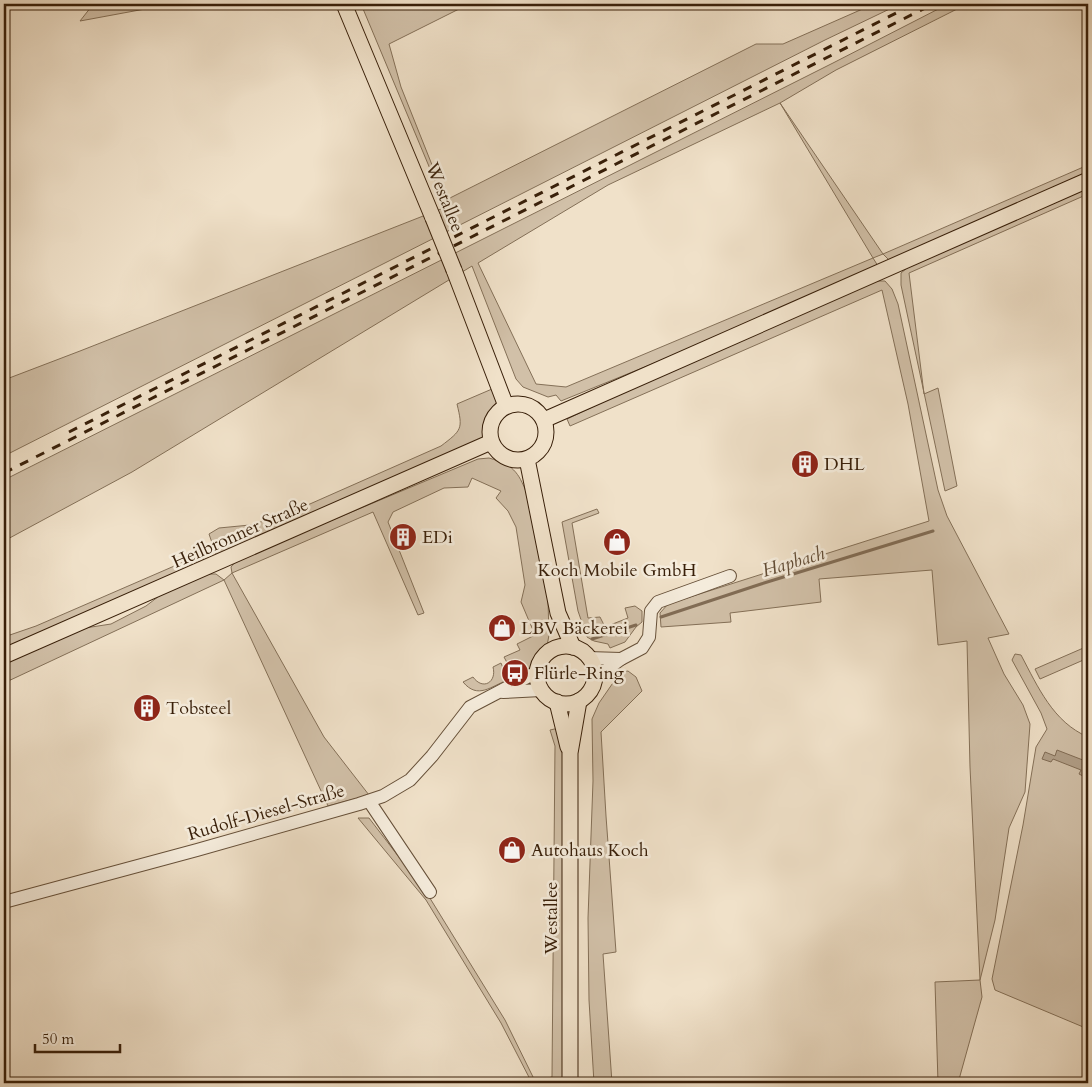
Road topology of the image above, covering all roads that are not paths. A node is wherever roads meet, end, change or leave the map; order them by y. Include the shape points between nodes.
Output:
1 (344, 4) edge
2 (1088, 180) edge
3 (506, 406) junction
4 (544, 420) junction
5 (491, 442) junction
6 (527, 459) junction
7 (730, 576) dead end
8 (558, 613) junction
9 (573, 647) junction
10 (552, 650) junction
11 (4, 656) edge
12 (588, 658) junction
13 (621, 658) junction
14 (538, 672) junction
15 (594, 679) junction
16 (541, 690) junction
17 (500, 692) junction
18 (578, 701) junction
19 (557, 702) junction
20 (570, 753) junction
21 (369, 801) junction
22 (430, 892) dead end
23 (4, 902) edge
24 (570, 1083) edge

1 - 3 main road, Westallee, bridge via 434,218
2 - 4 main road
3 - 4 main road via 528,405
3 - 5 main road via 491,420
4 - 6 main road via 544,443
5 - 6 main road via 506,458
5 - 11 main road, Heilbronner Straße
6 - 8 main road
7 - 13 street via 658,602 651,611 649,637 642,648
8 - 9 main road
8 - 10 main road
9 - 10 main road
9 - 12 main road
10 - 14 main road via 542,658
12 - 13 street
12 - 15 main road
13 - 15 street
14 - 16 main road
14 - 17 street, Rudolf-Diesel-Straße
15 - 18 main road via 592,688
16 - 17 street, Rudolf-Diesel-Straße
16 - 19 main road via 546,697
17 - 21 street, Rudolf-Diesel-Straße via 470,708 410,780
18 - 19 main road via 570,704
18 - 20 main road, Westallee
19 - 20 main road, Westallee
20 - 24 main road, Westallee
21 - 22 street
21 - 23 street, Rudolf-Diesel-Straße

